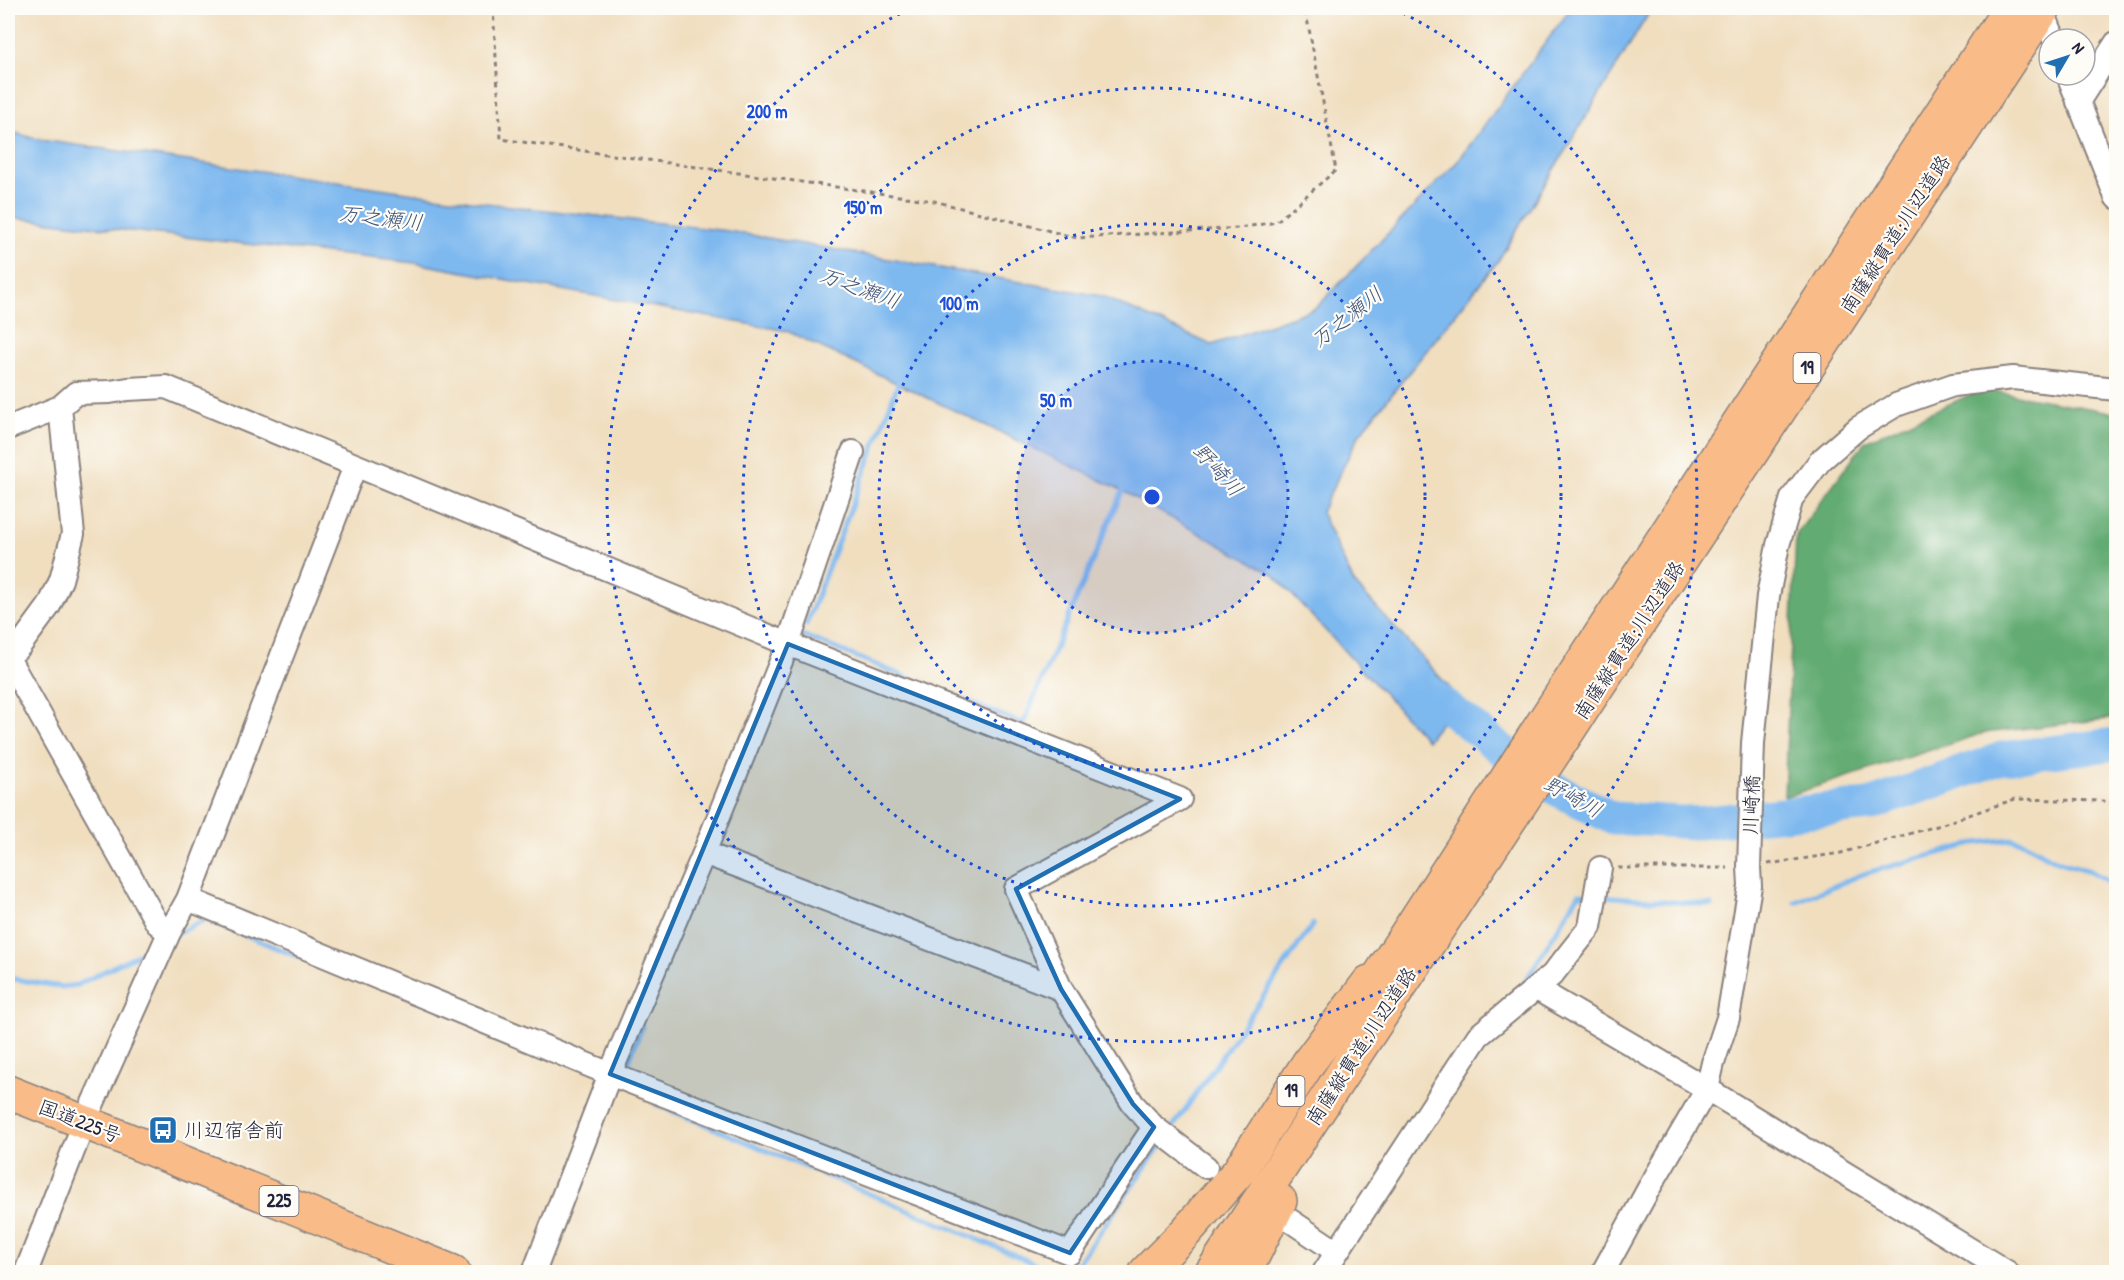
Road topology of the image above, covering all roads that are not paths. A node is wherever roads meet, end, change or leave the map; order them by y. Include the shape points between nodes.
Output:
1 (2010, 8) edge
2 (2049, 24) edge
3 (2116, 43) edge
4 (2072, 87) edge
5 (2078, 102) junction
6 (2116, 197) edge
7 (2116, 389) edge
8 (60, 407) junction
9 (8, 428) edge
10 (853, 452) dead end
11 (355, 466) junction
12 (788, 644) junction
13 (8, 658) edge
14 (1559, 722) junction
15 (709, 855) junction
16 (1600, 868) road end
17 (188, 899) junction
18 (1435, 914) junction
19 (166, 939) junction
20 (1061, 989) junction
21 (1537, 989) junction
22 (610, 1074) junction
23 (1707, 1089) junction
24 (8, 1092) edge
25 (84, 1123) junction
26 (1154, 1127) junction
27 (1206, 1167) dead end
28 (1280, 1213) dead end
29 (1337, 1252) junction
30 (27, 1272) edge
31 (453, 1272) edge
32 (534, 1272) edge
33 (1146, 1272) edge
34 (1189, 1272) edge
35 (1212, 1272) edge
36 (1245, 1272) edge
37 (1324, 1272) edge
38 (1603, 1272) edge
39 (2007, 1272) edge

1 - 14 highway, 南薩縦貫道;川辺道路 / 19
2 - 14 highway, 南薩縦貫道;川辺道路 / 19
3 - 5 street
4 - 5 street
5 - 6 street
7 - 23 street, 川崎橋 via 2013,378 1953,385 1896,405 1858,428 1820,461 1792,498 1768,596 1754,743 1750,886 1730,1007
8 - 9 street
8 - 11 street via 76,393 166,387
8 - 13 street via 73,534 61,580 49,606
10 - 12 street
11 - 12 street
11 - 17 street
12 - 15 street
12 - 20 street via 1180,799 1016,890
13 - 19 street
14 - 18 highway, 南薩縦貫道;川辺道路 / 19
15 - 20 street
15 - 22 street
16 - 21 street via 1590,927
17 - 19 street
17 - 22 street
18 - 33 highway, 19 via 1309,1062 1239,1171
18 - 34 highway, 南薩縦貫道;川辺道路 / 19
18 - 35 highway, 南薩縦貫道;川辺道路 / 19
18 - 36 highway, 19
19 - 25 street
20 - 26 street via 1133,1104
21 - 23 street
21 - 29 street via 1478,1036
22 - 26 street via 1070,1253
22 - 32 street
23 - 38 street, 川崎橋
23 - 39 street
24 - 25 highway, 国道225号 / 225
25 - 30 street
25 - 31 highway, 国道225号 / 225
26 - 27 street
28 - 29 street
29 - 37 street

